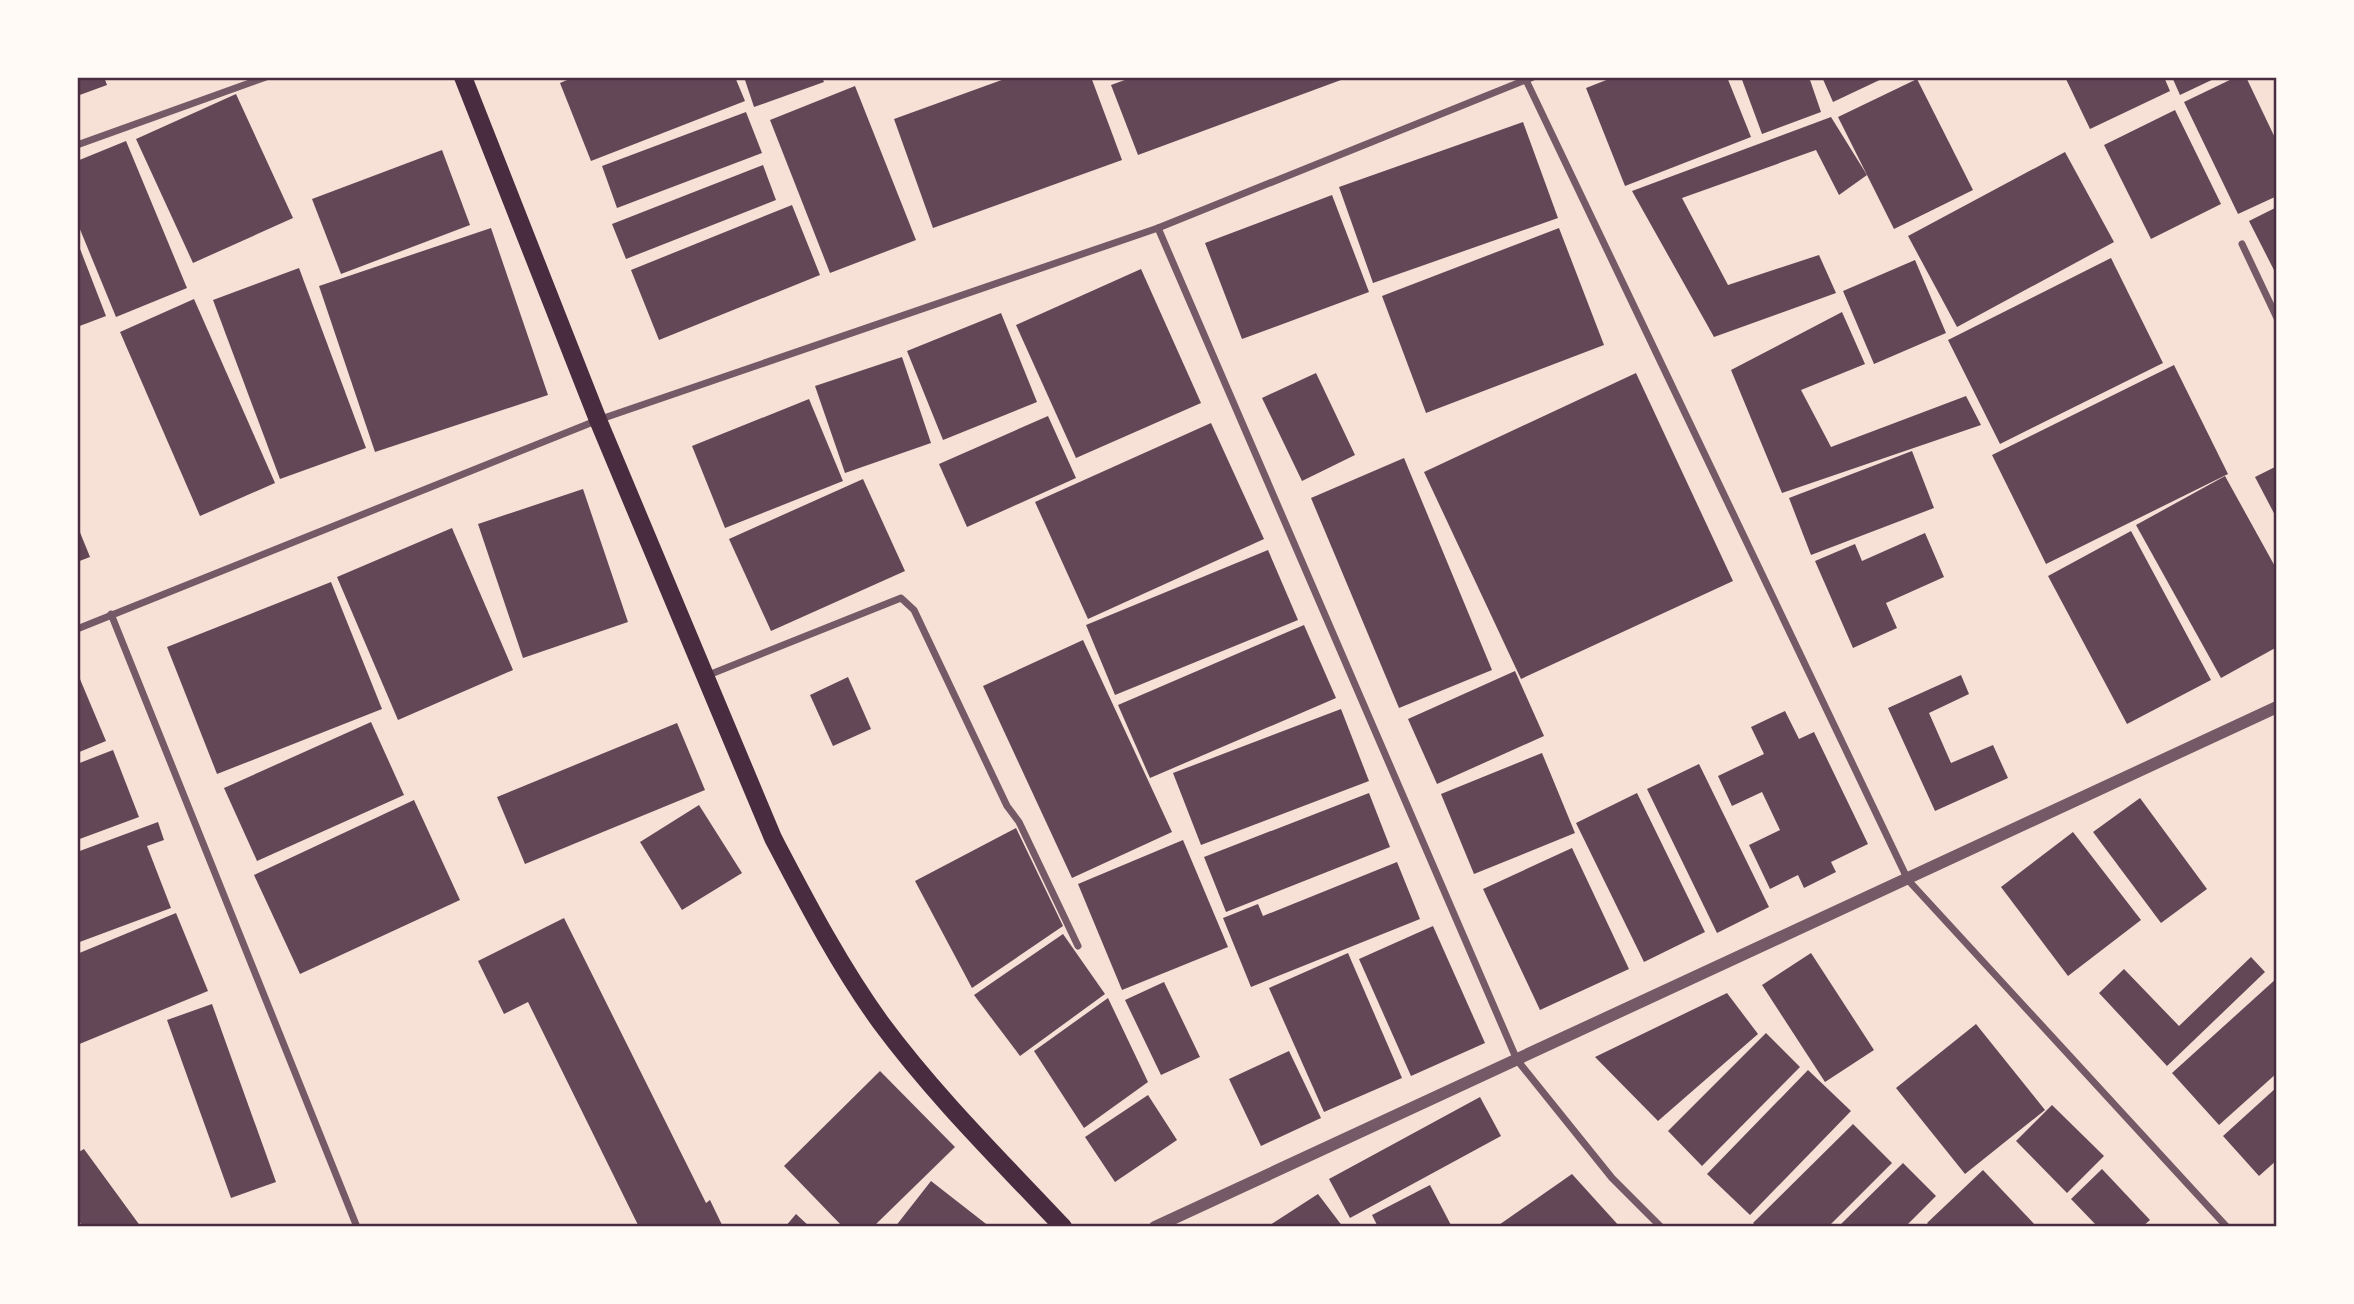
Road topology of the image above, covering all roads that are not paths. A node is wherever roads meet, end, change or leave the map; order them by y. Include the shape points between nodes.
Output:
1 (266, 77) edge
2 (463, 77) edge
3 (1528, 78) edge
4 (77, 145) edge
5 (1158, 228) junction
6 (2242, 244) dead end
7 (2277, 318) edge
8 (598, 420) junction
9 (111, 614) junction
10 (77, 629) edge
11 (705, 676) junction
12 (2277, 708) edge
13 (1908, 880) junction
14 (1078, 946) dead end
15 (1517, 1060) junction
16 (357, 1227) edge
17 (1063, 1227) edge
18 (1155, 1227) edge
19 (1661, 1227) edge
20 (2227, 1227) edge

1 - 4 street
2 - 8 main road
3 - 5 street
3 - 13 street
5 - 8 street
5 - 15 street
6 - 7 street
8 - 9 street
8 - 11 main road
9 - 10 street
9 - 16 street
11 - 14 street via 901,598 914,610
11 - 17 main road via 773,838 843,966 922,1076
12 - 13 street
13 - 15 street
13 - 20 street
15 - 18 street
15 - 19 street via 1612,1178

